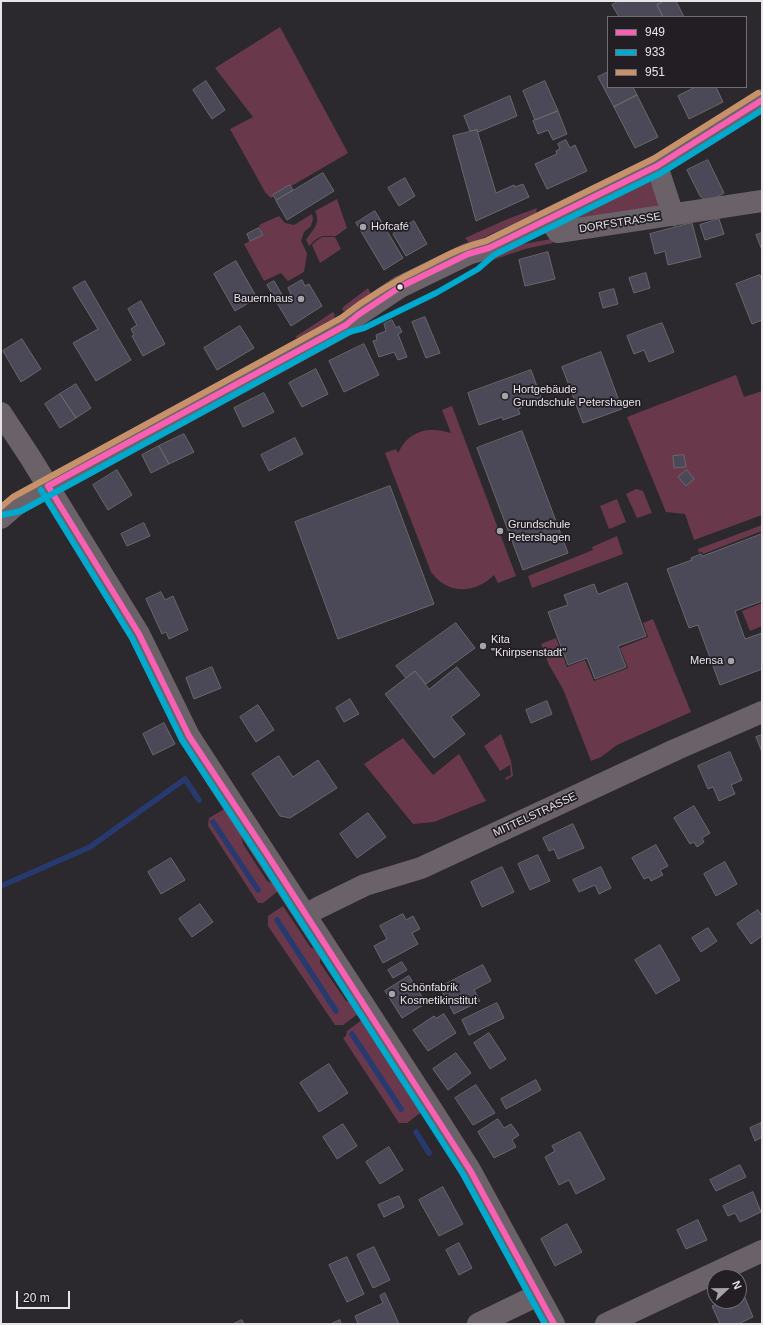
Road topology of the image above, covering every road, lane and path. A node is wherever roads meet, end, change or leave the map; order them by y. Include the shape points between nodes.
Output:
1 (762, 100) edge
2 (657, 166) junction
3 (762, 201) edge
4 (674, 214) junction
5 (548, 219) junction
6 (1, 413) edge
7 (48, 486) junction
8 (6, 510) edge
9 (762, 712) edge
10 (306, 915) junction
11 (762, 1251) edge
12 (538, 1295) junction
13 (478, 1324) edge
14 (554, 1324) edge
15 (606, 1324) edge

1 - 2 main road
2 - 4 street, DORFSTRASSE
2 - 5 main road
3 - 4 street, DORFSTRASSE
4 - 5 street, DORFSTRASSE via 558,232
5 - 7 main road via 490,248 473,263 432,286 346,325
6 - 7 street
7 - 8 main road
7 - 10 street via 138,634 189,736
9 - 10 street, MITTELSTRASSE via 422,868 365,885
10 - 12 street via 466,1163
11 - 15 street
12 - 13 street
12 - 14 street

